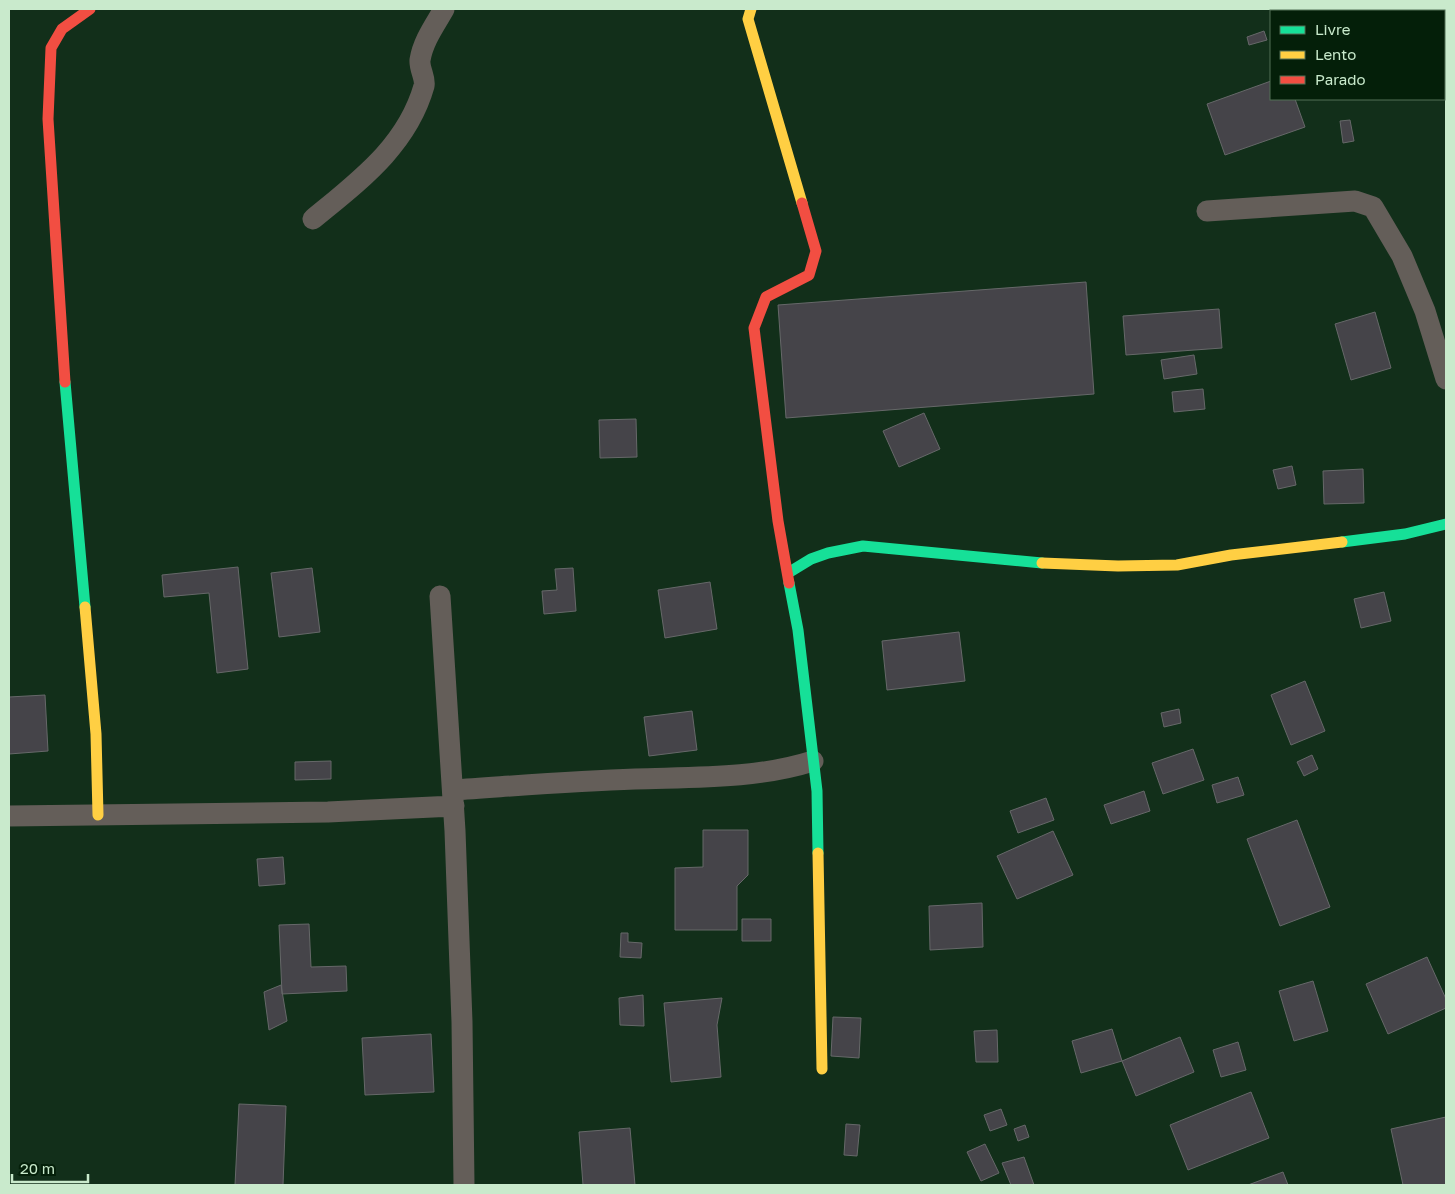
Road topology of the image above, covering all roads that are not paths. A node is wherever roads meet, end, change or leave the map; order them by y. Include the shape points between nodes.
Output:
1 (90, 9) edge
2 (444, 9) edge
3 (751, 9) edge
4 (1207, 211) dead end
5 (313, 219) dead end
6 (1446, 379) edge
7 (1446, 524) edge
8 (788, 573) junction
9 (440, 596) dead end
10 (813, 761) junction
11 (453, 798) junction
12 (98, 815) junction
13 (9, 816) edge
14 (822, 1069) dead end
15 (464, 1185) edge

1 - 12 street via 62,30 51,48 48,119 66,398 96,734
2 - 5 street via 428,35 420,62 425,84 406,128 372,169
3 - 8 street via 748,20 816,251 809,275 766,297 754,328 778,521
4 - 6 street via 1355,201 1373,207 1402,256 1425,311
7 - 8 street via 1405,534 1177,565 1022,562 864,546 811,559
8 - 10 street
9 - 11 street
10 - 11 street via 780,770 602,780
10 - 14 street via 817,790
11 - 12 street via 328,812
11 - 15 street via 462,1022
12 - 13 street

